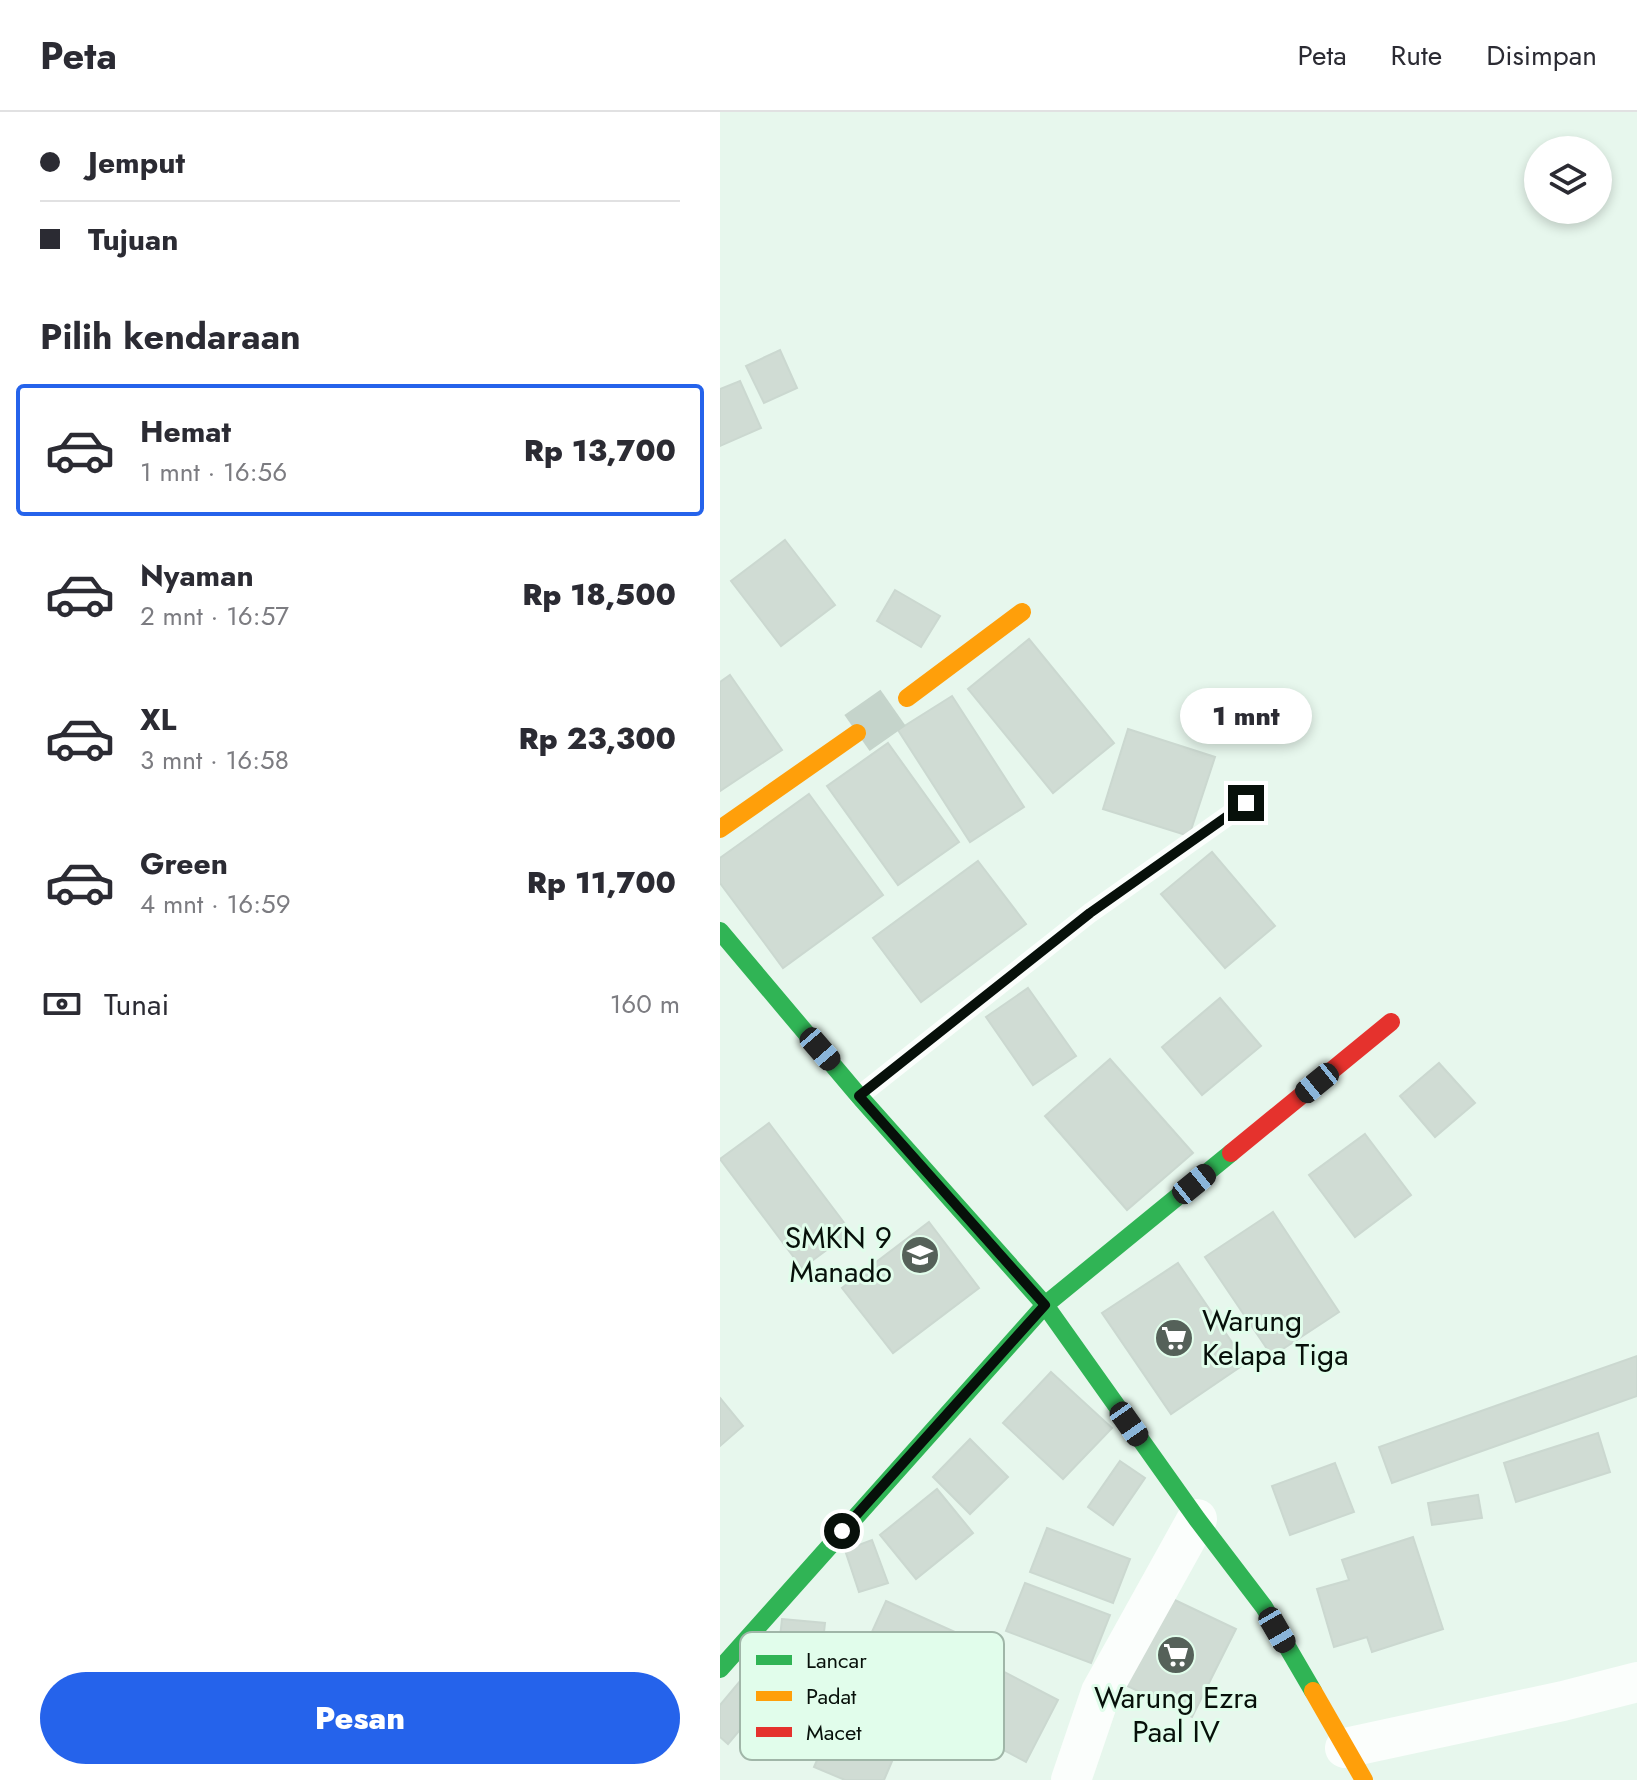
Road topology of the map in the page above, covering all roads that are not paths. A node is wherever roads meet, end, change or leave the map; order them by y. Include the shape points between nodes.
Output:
1 (1022, 612) dead end
2 (907, 698) tunnel mouth
3 (857, 733) tunnel mouth
4 (1246, 803) dead end
5 (720, 829) edge
6 (720, 931) edge
7 (1391, 1022) dead end
8 (859, 1096) junction
9 (1045, 1305) junction
10 (1197, 1519) junction
11 (753, 1632) edge
12 (740, 1647) edge
13 (720, 1669) edge
14 (1637, 1682) edge
15 (1354, 1764) edge
16 (1071, 1780) edge

1 - 2 street
3 - 5 street
4 - 8 lane via 1090,913
6 - 8 street
7 - 9 street
8 - 9 street
9 - 10 street
9 - 11 street
10 - 15 street via 1264,1607
10 - 16 street via 1101,1692
12 - 13 street
14 - 15 street

